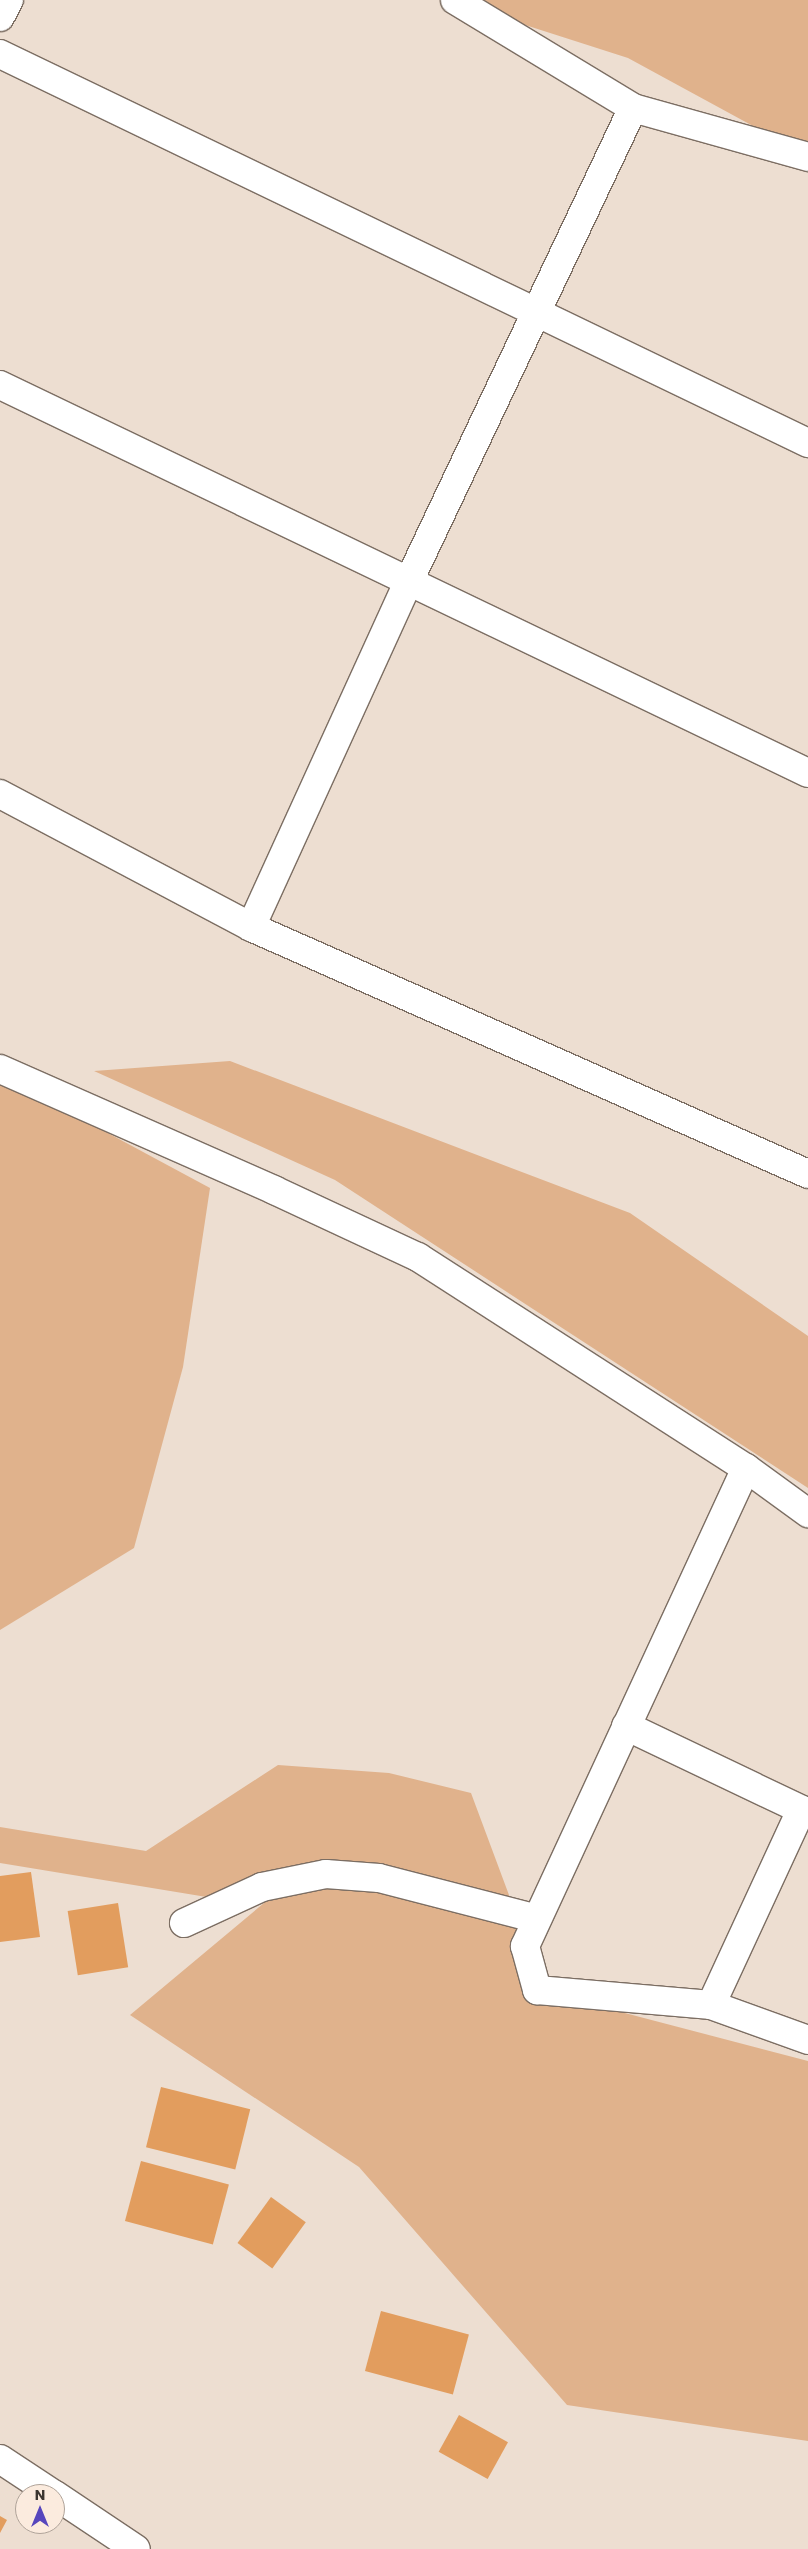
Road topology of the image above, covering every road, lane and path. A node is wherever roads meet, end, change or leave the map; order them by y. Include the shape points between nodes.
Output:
1 (8, 0) edge
2 (454, 0) edge
3 (0, 17) edge
4 (0, 54) edge
5 (633, 108) junction
6 (808, 157) edge
7 (535, 312) junction
8 (0, 384) edge
9 (808, 443) edge
10 (408, 581) junction
11 (808, 772) edge
12 (0, 794) edge
13 (251, 927) junction
14 (0, 1068) edge
15 (807, 1171) edge
16 (746, 1468) junction
17 (808, 1513) edge
18 (626, 1726) junction
19 (805, 1812) edge
20 (537, 1919) junction
21 (184, 1923) dead end
22 (710, 2005) junction
23 (808, 2040) edge
24 (0, 2459) edge
25 (38, 2484) edge
26 (65, 2502) edge
27 (136, 2549) edge

1 - 3 street
2 - 5 street
4 - 7 street
5 - 6 street
5 - 7 street
7 - 9 street
7 - 10 street
8 - 10 street
10 - 11 street
10 - 13 street
12 - 13 street
13 - 15 street
14 - 16 street via 418,1257
16 - 17 street
16 - 18 street
18 - 19 street
18 - 20 street
19 - 22 street
20 - 21 street via 379,1878 326,1874 262,1887
20 - 22 street via 525,1946 537,1990
22 - 23 street
24 - 25 street
26 - 27 street

